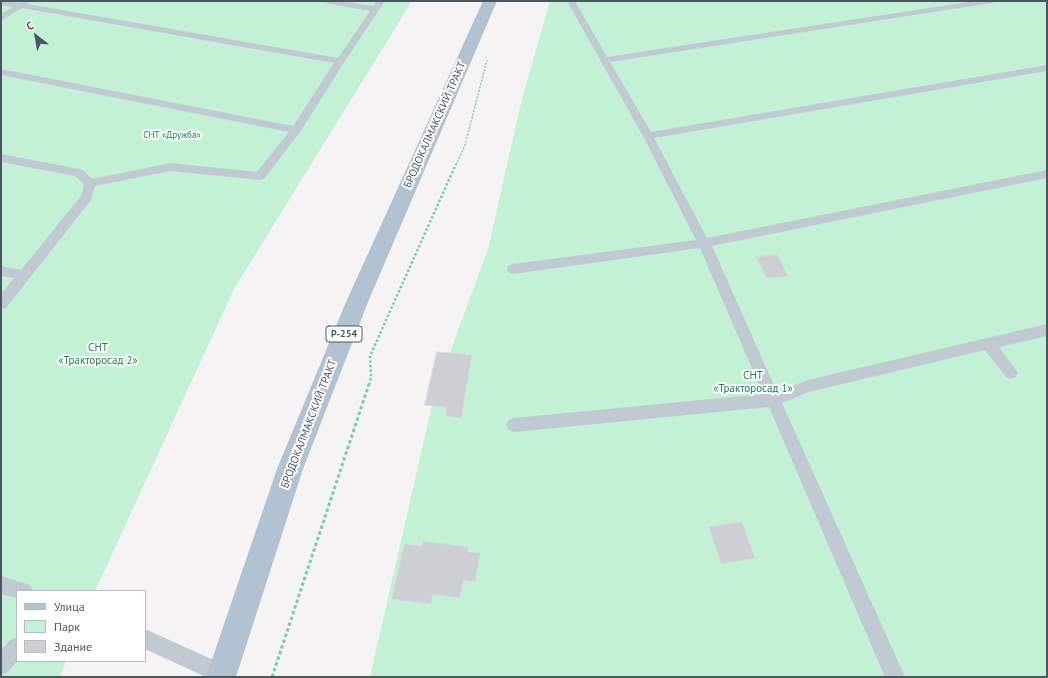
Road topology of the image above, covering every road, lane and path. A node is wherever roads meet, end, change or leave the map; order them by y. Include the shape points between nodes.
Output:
1 (325, 1) edge
2 (490, 1) edge
3 (571, 1) edge
4 (992, 1) edge
5 (1, 2) edge
6 (25, 3) edge
7 (378, 5) edge
8 (1, 18) edge
9 (489, 54) dead end
10 (340, 60) junction
11 (604, 60) junction
12 (1047, 68) edge
13 (1, 72) edge
14 (296, 130) junction
15 (648, 136) junction
16 (1, 158) edge
17 (1047, 174) edge
18 (90, 183) junction
19 (704, 242) junction
20 (513, 269) dead end
21 (1, 271) edge
22 (25, 276) junction
23 (1, 304) edge
24 (1047, 330) edge
25 (988, 344) junction
26 (1012, 373) dead end
27 (773, 400) junction
28 (514, 425) dead end
29 (1, 585) edge
30 (20, 590) edge
31 (146, 639) edge
32 (16, 648) edge
33 (1, 665) edge
34 (222, 676) edge
35 (272, 677) edge
36 (895, 677) edge

1 - 7 lane
2 - 34 main road, БРОДОКАЛМАКСКИЙ ТРАКТ / Р-254 via 357,302 290,470
3 - 11 lane
4 - 11 lane
5 - 6 lane
6 - 8 lane
6 - 10 lane
7 - 10 lane
9 - 35 path via 465,145 370,356 371,378
10 - 14 lane
11 - 15 lane
12 - 15 lane
13 - 14 lane
14 - 18 lane via 260,176 170,167
15 - 19 lane
16 - 18 lane via 80,173
17 - 19 lane
18 - 22 lane via 87,197
19 - 20 lane
19 - 27 lane
21 - 22 lane
22 - 23 lane
24 - 25 lane
25 - 26 lane
25 - 27 lane via 808,386
27 - 28 lane
27 - 36 lane
29 - 30 lane
31 - 34 lane
32 - 33 lane

